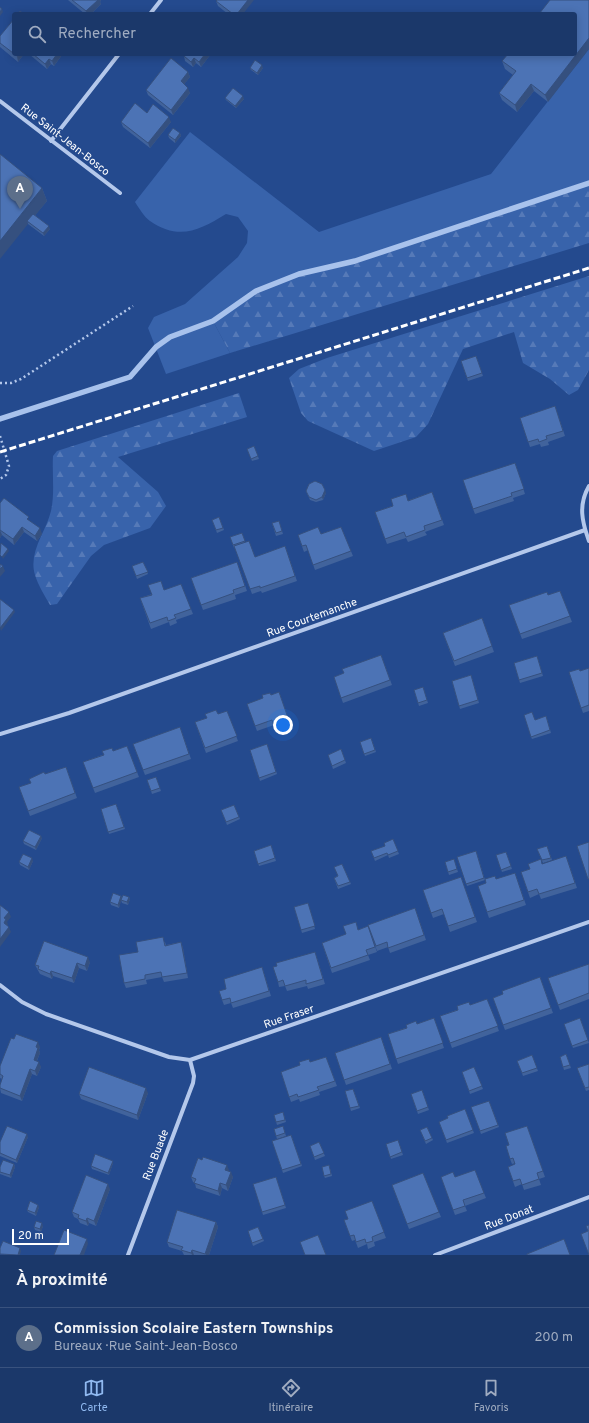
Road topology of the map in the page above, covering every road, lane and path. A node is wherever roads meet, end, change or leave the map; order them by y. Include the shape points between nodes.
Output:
1 (161, 0) edge
2 (152, 12) edge
3 (117, 56) edge
4 (0, 101) edge
5 (51, 141) junction
6 (120, 193) dead end
7 (133, 306) dead end
8 (0, 384) edge
9 (0, 437) edge
10 (0, 479) edge
11 (589, 486) edge
12 (585, 530) junction
13 (589, 541) edge
14 (0, 734) edge
15 (589, 922) edge
16 (0, 985) edge
17 (190, 1060) junction
18 (589, 1197) edge
19 (128, 1255) edge
20 (435, 1255) edge

1 - 2 street
3 - 5 street
4 - 5 street, Rue Saint-Jean-Bosco
5 - 6 street, Rue Saint-Jean-Bosco
7 - 8 path via 21,379
9 - 10 path via 9,466 6,475
11 - 12 street via 581,509
12 - 13 street
12 - 14 street, Rue Courtemanche via 69,713
15 - 17 street, Rue Fraser
16 - 17 street, Rue Fraser via 22,1002 46,1014 168,1057
17 - 19 street, Rue Buade via 193,1083
18 - 20 street, Rue Donat

